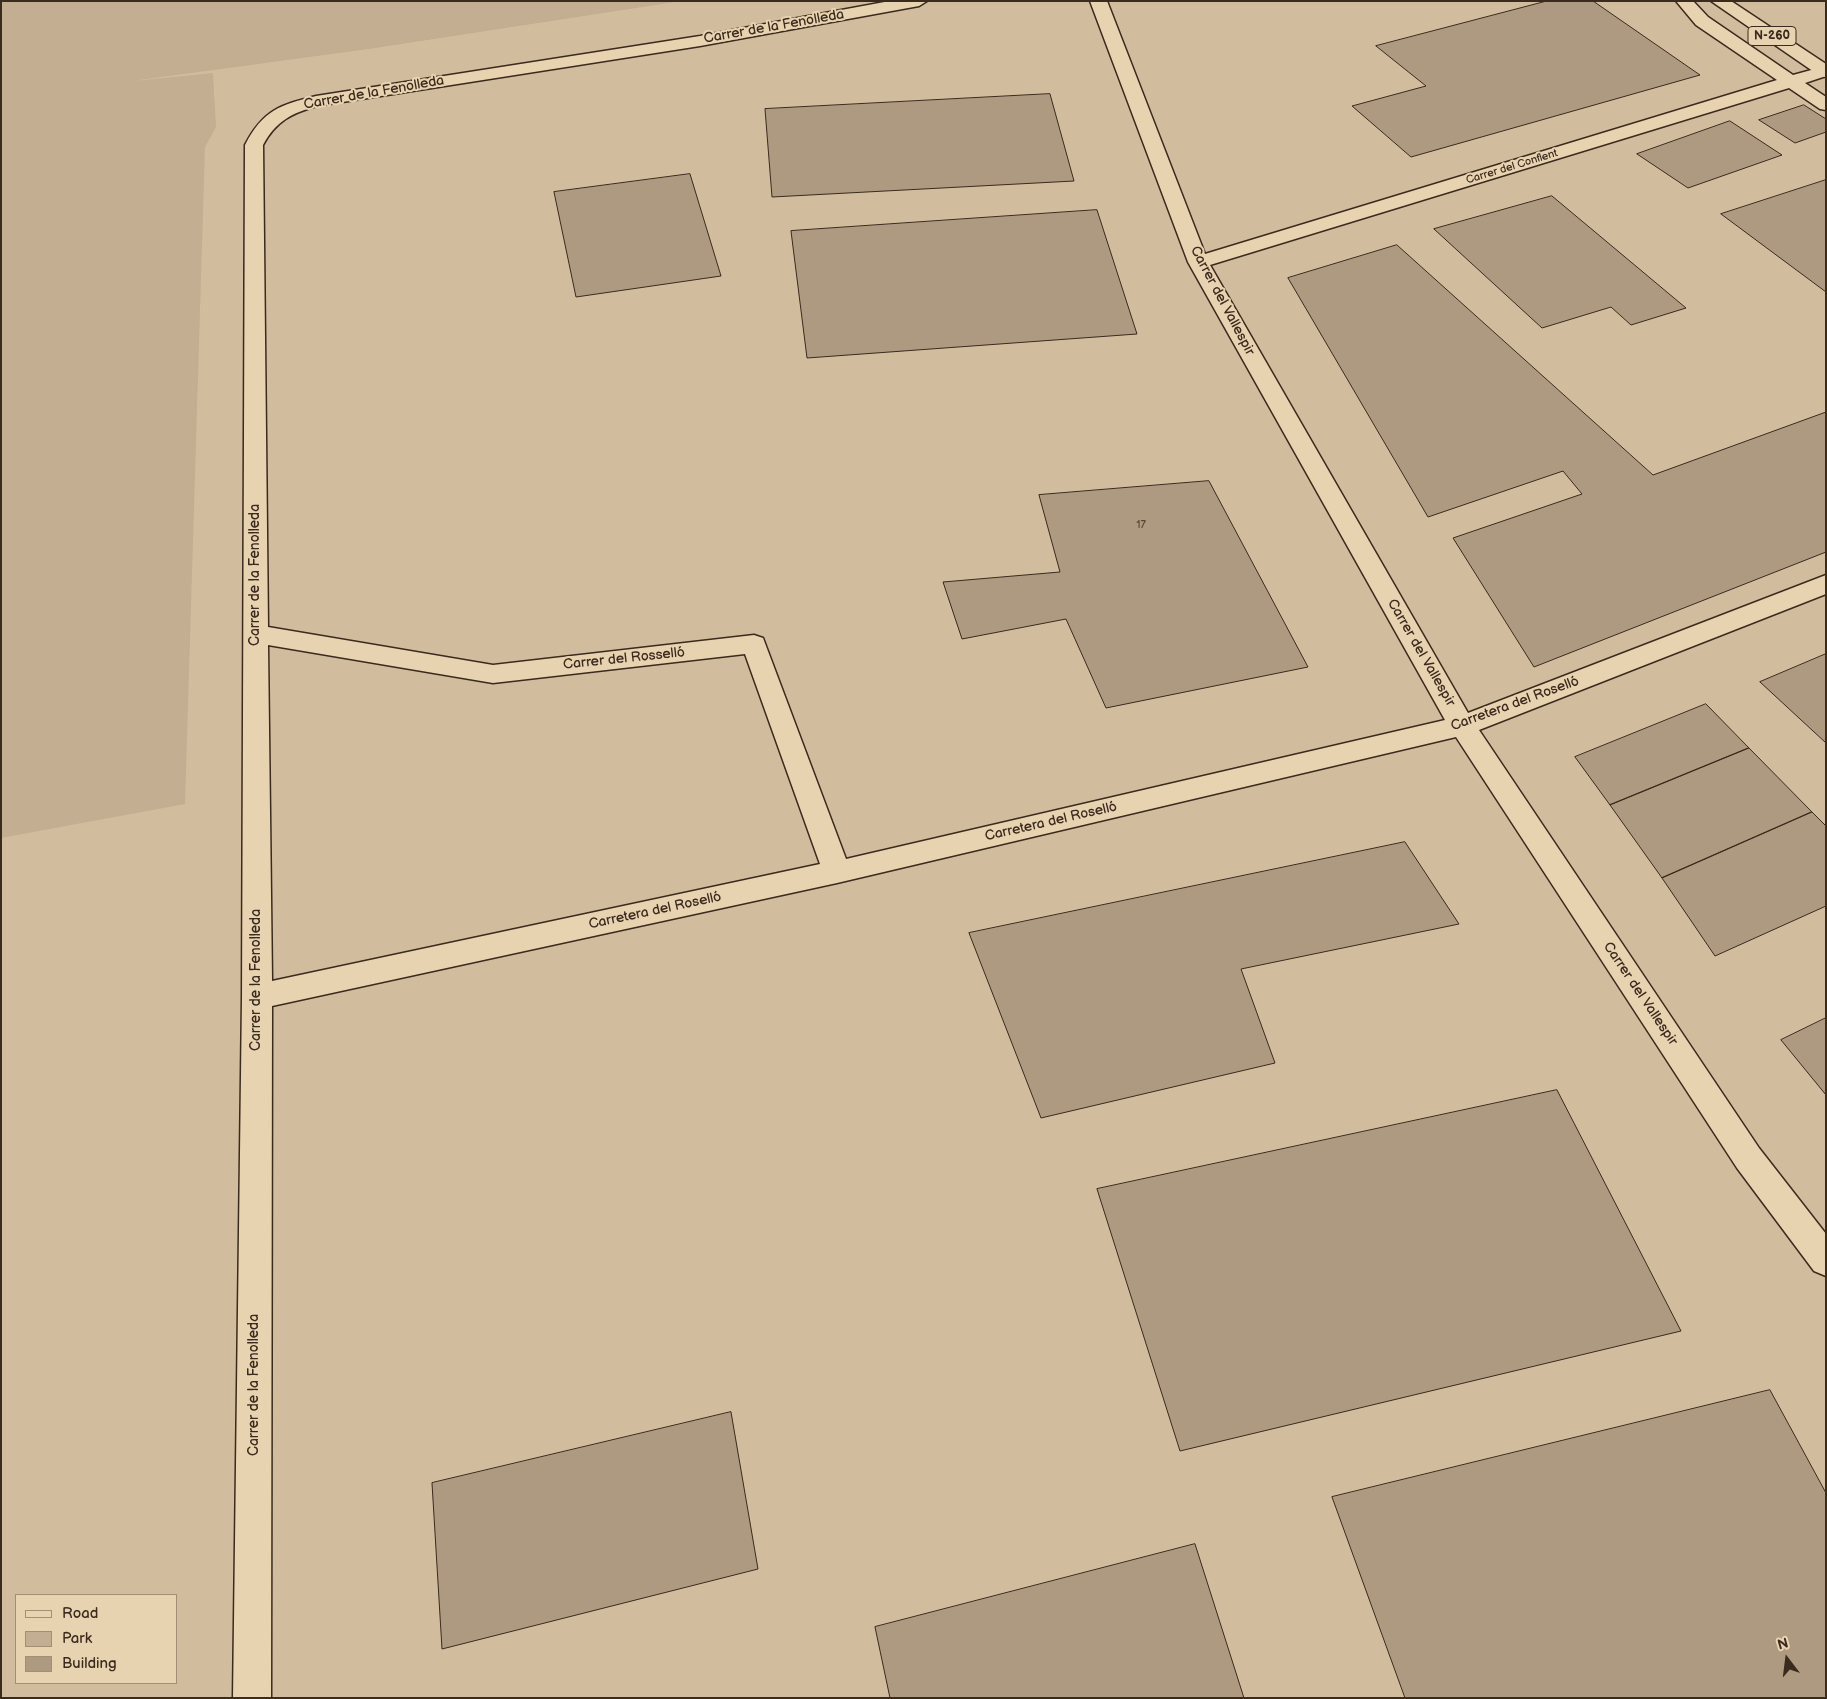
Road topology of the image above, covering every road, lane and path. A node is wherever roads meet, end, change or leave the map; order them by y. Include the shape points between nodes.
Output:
1 (919, 1) edge
2 (1098, 1) edge
3 (1684, 1) edge
4 (1719, 1) edge
5 (1826, 71) edge
6 (1791, 82) junction
7 (1826, 105) edge
8 (1198, 262) junction
9 (1826, 584) edge
10 (256, 634) junction
11 (1462, 726) junction
12 (837, 872) junction
13 (257, 997) junction
14 (1826, 1260) edge
15 (252, 1698) edge

1 - 10 street, Carrer de la Fenolleda via 700,41 316,100 285,110 263,125 254,145
2 - 8 street, Carrer del Vallespir
3 - 6 street via 1702,21
4 - 5 street, N-260
5 - 6 street, Carrer del Conflent
6 - 7 street
6 - 8 street, Carrer del Conflent
8 - 11 street, Carrer del Vallespir
9 - 11 street, Carretera del Roselló
10 - 12 street, Carrer del Rosselló via 493,674 754,644
10 - 13 street, Carrer de la Fenolleda
11 - 12 street, Carretera del Roselló
11 - 14 street, Carrer del Vallespir via 1748,1158
12 - 13 street, Carretera del Roselló
13 - 15 street, Carrer de la Fenolleda

